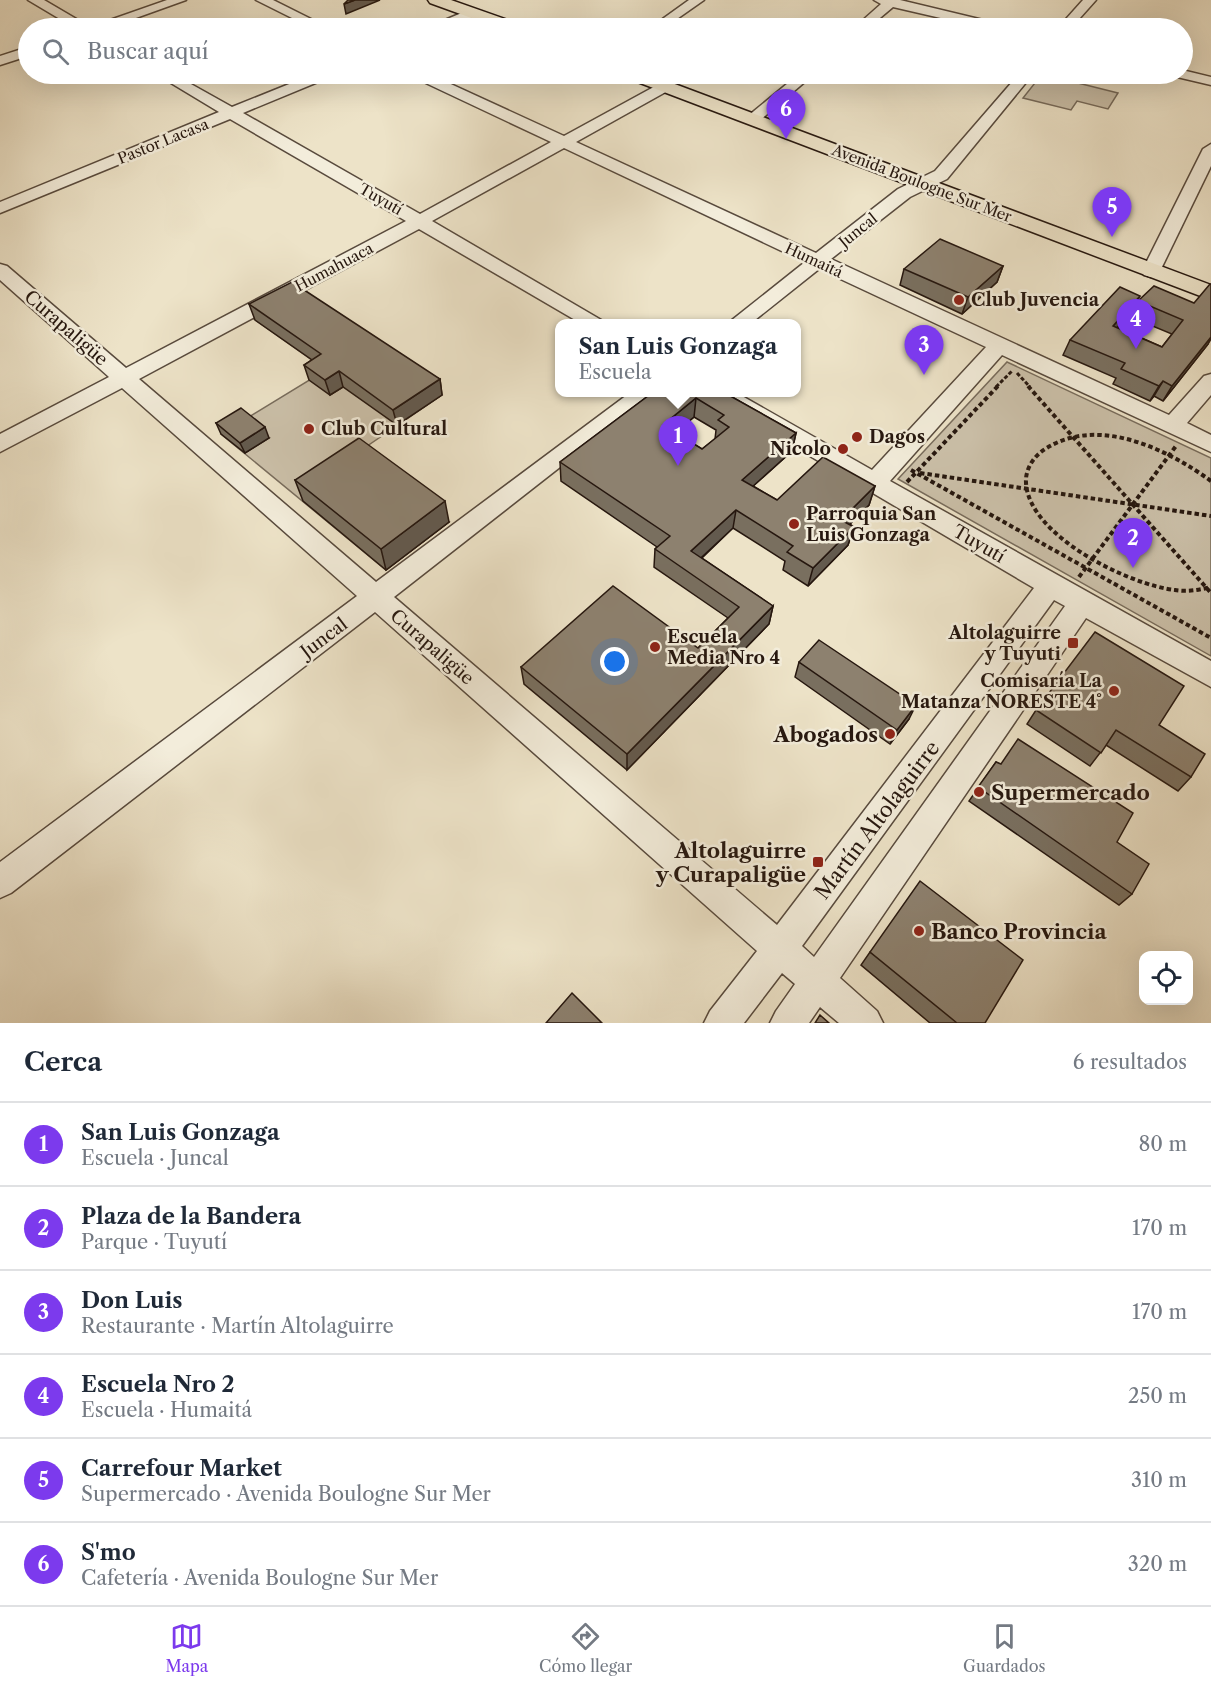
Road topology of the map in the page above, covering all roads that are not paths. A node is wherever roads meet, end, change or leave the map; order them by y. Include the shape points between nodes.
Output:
1 (34, 0) edge
2 (180, 0) edge
3 (262, 0) edge
4 (698, 0) edge
5 (1090, 0) edge
6 (888, 1) edge
7 (456, 5) edge
8 (66, 18) edge
9 (126, 18) edge
10 (301, 18) edge
11 (443, 18) edge
12 (488, 18) edge
13 (671, 18) edge
14 (870, 18) edge
15 (958, 18) edge
16 (1073, 18) edge
17 (18, 55) edge
18 (0, 61) edge
19 (1193, 77) edge
20 (1211, 81) edge
21 (181, 84) edge
22 (301, 84) edge
23 (440, 84) edge
24 (660, 84) edge
25 (795, 84) edge
26 (1018, 84) edge
27 (666, 86) junction
28 (232, 113) junction
29 (753, 119) junction
30 (565, 142) junction
31 (1211, 148) edge
32 (923, 184) junction
33 (0, 208) edge
34 (420, 221) junction
35 (818, 262) junction
36 (0, 270) edge
37 (1151, 271) junction
38 (1211, 293) edge
39 (589, 319) edge
40 (744, 319) edge
41 (999, 346) junction
42 (123, 378) junction
43 (1211, 381) edge
44 (641, 397) edge
45 (725, 397) edge
46 (1197, 435) edge
47 (0, 444) edge
48 (884, 489) junction
49 (1066, 594) junction
50 (376, 599) junction
51 (1211, 675) edge
52 (0, 882) edge
53 (778, 950) junction
54 (818, 982) junction
55 (722, 1023) edge
56 (788, 1023) edge
57 (865, 1023) edge

1 - 8 street
2 - 9 street
3 - 10 street
4 - 13 street
5 - 16 street
6 - 14 street
6 - 15 street
7 - 11 street
7 - 12 main road
17 - 18 street
19 - 20 street
21 - 28 street, Tuyutí
22 - 28 street, Pastor Lacasa
23 - 30 street, Humaitá
24 - 27 main road, Avenida Boulogne Sur Mer
25 - 29 street
26 - 32 street, Juncal via 941,175
27 - 29 main road, Avenida Boulogne Sur Mer
27 - 30 street, Humahuaca
28 - 33 street, Pastor Lacasa
28 - 34 street, Tuyutí
29 - 32 main road, Avenida Boulogne Sur Mer
30 - 34 street, Humahuaca
30 - 35 street, Humaitá
31 - 37 street
32 - 35 street, Juncal via 904,193
32 - 37 main road, Avenida Boulogne Sur Mer
34 - 39 street, Tuyutí
34 - 42 street, Humahuaca
35 - 40 street, Juncal
35 - 41 street, Humaitá
36 - 42 street, Curapaligüe
37 - 38 main road, Avenida Boulogne Sur Mer
41 - 46 street, Humaitá via 1021,364
41 - 48 street via 895,460
42 - 47 street, Humahuaca
42 - 50 street, Curapaligüe
43 - 46 street
44 - 50 street, Juncal
45 - 48 street, Tuyutí
48 - 49 street, Tuyutí
49 - 51 street, Tuyutí
49 - 53 street, Martín Altolaguirre
49 - 54 street
50 - 52 street, Juncal
50 - 53 street, Curapaligüe
53 - 54 street, Curapaligüe
53 - 55 street, Martín Altolaguirre
54 - 56 street
54 - 57 street, Curapaligüe

